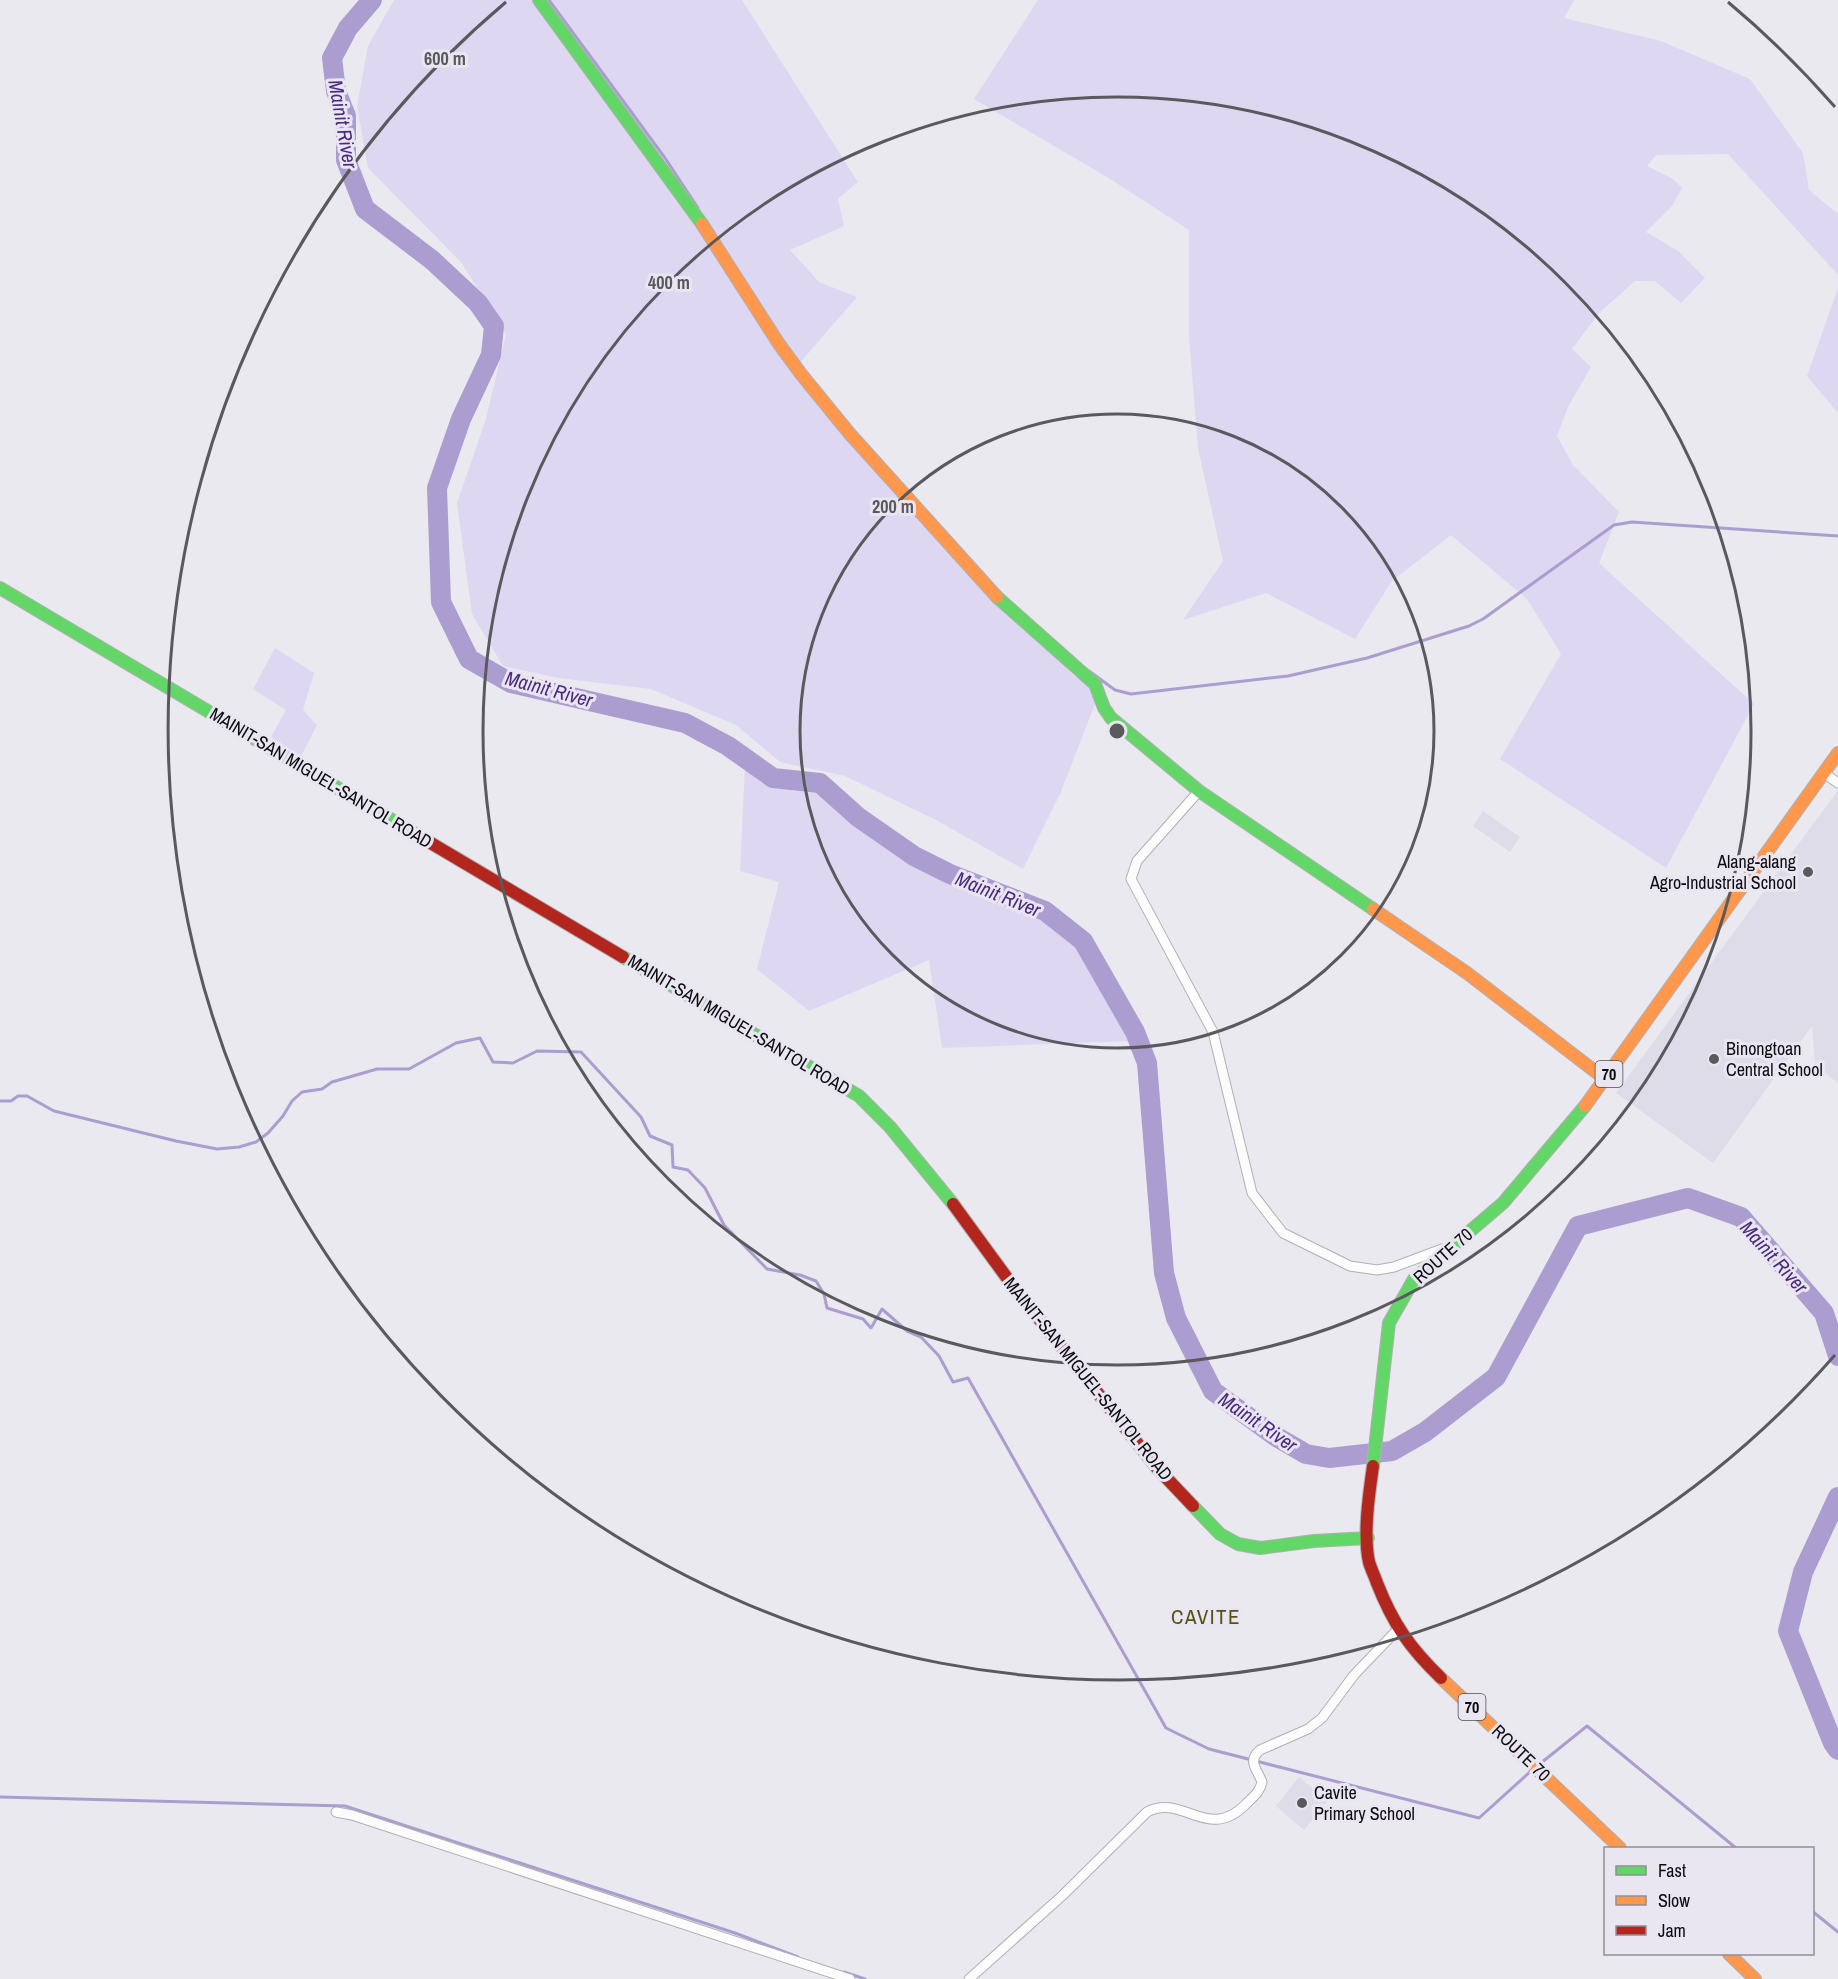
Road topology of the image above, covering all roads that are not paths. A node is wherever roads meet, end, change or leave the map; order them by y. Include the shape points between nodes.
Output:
1 (539, 0) edge
2 (0, 588) edge
3 (1838, 753) edge
4 (1824, 773) junction
5 (1838, 783) edge
6 (1199, 791) junction
7 (1605, 1079) junction
8 (1456, 1244) junction
9 (1368, 1538) junction
10 (1398, 1629) junction
11 (336, 1812) dead end
12 (1619, 1847) edge
13 (1731, 1955) edge
14 (850, 1979) edge
15 (969, 1979) edge
16 (1755, 1979) edge

1 - 6 main road via 709,234 792,363 829,409 988,589 1095,684 1111,718
2 - 9 main road, MAINIT-SAN MIGUEL-SANTOL ROAD via 859,1096 933,1178 1157,1468 1220,1534 1238,1544 1260,1548
3 - 4 main road, ROUTE 70 / 70
4 - 5 street
4 - 7 main road, ROUTE 70 / 70
6 - 7 main road via 1467,974
6 - 8 street via 1137,861 1131,879 1213,1032 1252,1193 1283,1233 1350,1266 1377,1270 1394,1267
7 - 8 main road, ROUTE 70 / 70 via 1503,1203
8 - 9 main road, ROUTE 70 / 70 via 1414,1279 1389,1323
9 - 10 main road, ROUTE 70 / 70 via 1369,1562
10 - 12 main road, ROUTE 70 / 70 via 1428,1665
10 - 15 street via 1354,1675 1322,1718 1308,1729 1260,1750 1253,1759 1261,1789 1237,1813 1211,1820 1166,1806 1147,1812 1063,1895
11 - 14 street
13 - 16 main road

